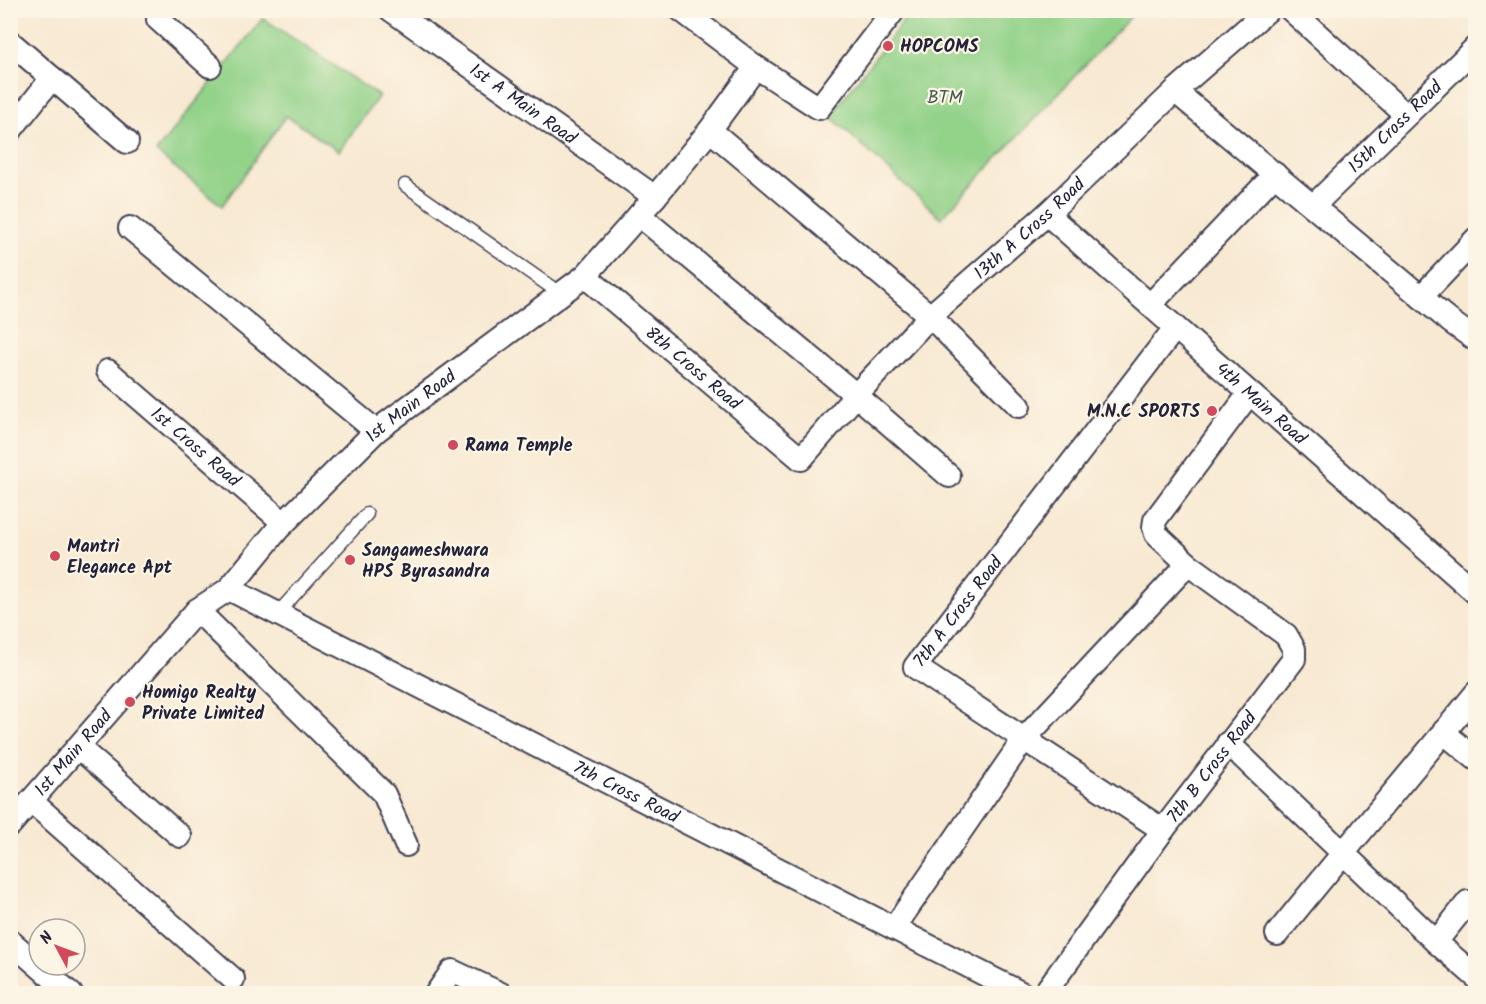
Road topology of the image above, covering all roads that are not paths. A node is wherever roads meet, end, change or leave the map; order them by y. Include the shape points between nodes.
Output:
1 (391, 10) edge
2 (681, 10) edge
3 (894, 10) edge
4 (1268, 10) edge
5 (1291, 10) edge
6 (157, 13) edge
7 (10, 42) edge
8 (1476, 47) edge
9 (210, 66) dead end
10 (756, 67) junction
11 (52, 78) junction
12 (1175, 91) junction
13 (1406, 115) junction
14 (710, 130) junction
15 (10, 131) edge
16 (127, 142) dead end
17 (1275, 174) junction
18 (405, 185) dead end
19 (655, 197) junction
20 (1313, 206) junction
21 (1047, 214) junction
22 (639, 215) junction
23 (130, 228) dead end
24 (1476, 239) edge
25 (585, 276) junction
26 (561, 294) junction
27 (1421, 297) junction
28 (1150, 305) junction
29 (930, 316) junction
30 (1175, 328) junction
31 (1476, 340) edge
32 (108, 371) dead end
33 (1249, 394) junction
34 (856, 395) junction
35 (1019, 406) dead end
36 (376, 431) junction
37 (801, 459) joint
38 (949, 476) dead end
39 (367, 514) dead end
40 (284, 523) junction
41 (1188, 564) junction
42 (229, 589) junction
43 (1476, 593) edge
44 (197, 610) junction
45 (277, 614) junction
46 (1476, 693) edge
47 (1443, 732) junction
48 (1024, 739) junction
49 (1228, 743) junction
50 (78, 747) junction
51 (1476, 759) edge
52 (31, 801) junction
53 (10, 825) edge
54 (1163, 830) junction
55 (180, 836) dead end
56 (406, 844) dead end
57 (1342, 853) junction
58 (1468, 902) dead end
59 (894, 928) junction
60 (1277, 934) dead end
61 (10, 940) edge
62 (1436, 942) junction
63 (1476, 977) edge
64 (233, 979) dead end
65 (71, 993) edge
66 (436, 993) edge
67 (501, 993) edge
68 (1023, 993) edge
69 (1044, 993) edge

1 - 19 street, 1st A Main Road
2 - 10 street
3 - 10 street via 819,108
4 - 12 street, 13th A Cross Road
5 - 13 street
6 - 9 street
7 - 11 street
8 - 13 street, 15th Cross Road
10 - 14 street, 1st Main Road
11 - 15 street
11 - 16 street
12 - 17 street
12 - 21 street, 13th A Cross Road
13 - 20 street, 15th Cross Road
14 - 19 street, 1st Main Road
14 - 29 street
17 - 20 street
17 - 28 street
18 - 26 lane
19 - 22 street, 1st Main Road
20 - 27 street
21 - 28 street, 4th Main Road
21 - 29 street, 13th A Cross Road
22 - 25 street, 1st Main Road
22 - 34 street
23 - 36 street
24 - 27 street
25 - 26 street, 1st Main Road
25 - 37 street, 8th Cross Road
26 - 36 street, 1st Main Road
27 - 31 street
28 - 30 street, 4th Main Road
29 - 34 street, 13th A Cross Road
29 - 35 street
30 - 33 street, 4th Main Road
30 - 48 street, 7th A Cross Road via 915,668
32 - 40 street, 1st Cross Road
33 - 41 street, 7th B Cross Road via 1155,520 1156,534
33 - 43 street, 4th Main Road
34 - 37 street, 13th A Cross Road
34 - 38 street
36 - 40 street, 1st Main Road
39 - 45 lane
40 - 42 street, 1st Main Road
41 - 48 street
41 - 49 street, 7th B Cross Road via 1286,635 1294,649 1294,659
42 - 44 street, 1st Main Road
42 - 45 street, 7th Cross Road
44 - 50 street, 1st Main Road
44 - 56 street via 384,794
45 - 59 street, 7th Cross Road
46 - 47 street
47 - 51 street
47 - 57 street
48 - 54 street
48 - 59 street
49 - 54 street, 7th B Cross Road
49 - 57 street
50 - 52 street, 1st Main Road
50 - 55 street
52 - 53 street, 1st Main Road
52 - 64 street
54 - 69 street, 7th B Cross Road
57 - 60 street
57 - 62 street
58 - 62 street
59 - 68 street, 7th Cross Road
61 - 65 street
62 - 63 street
66 - 67 street via 452,971

